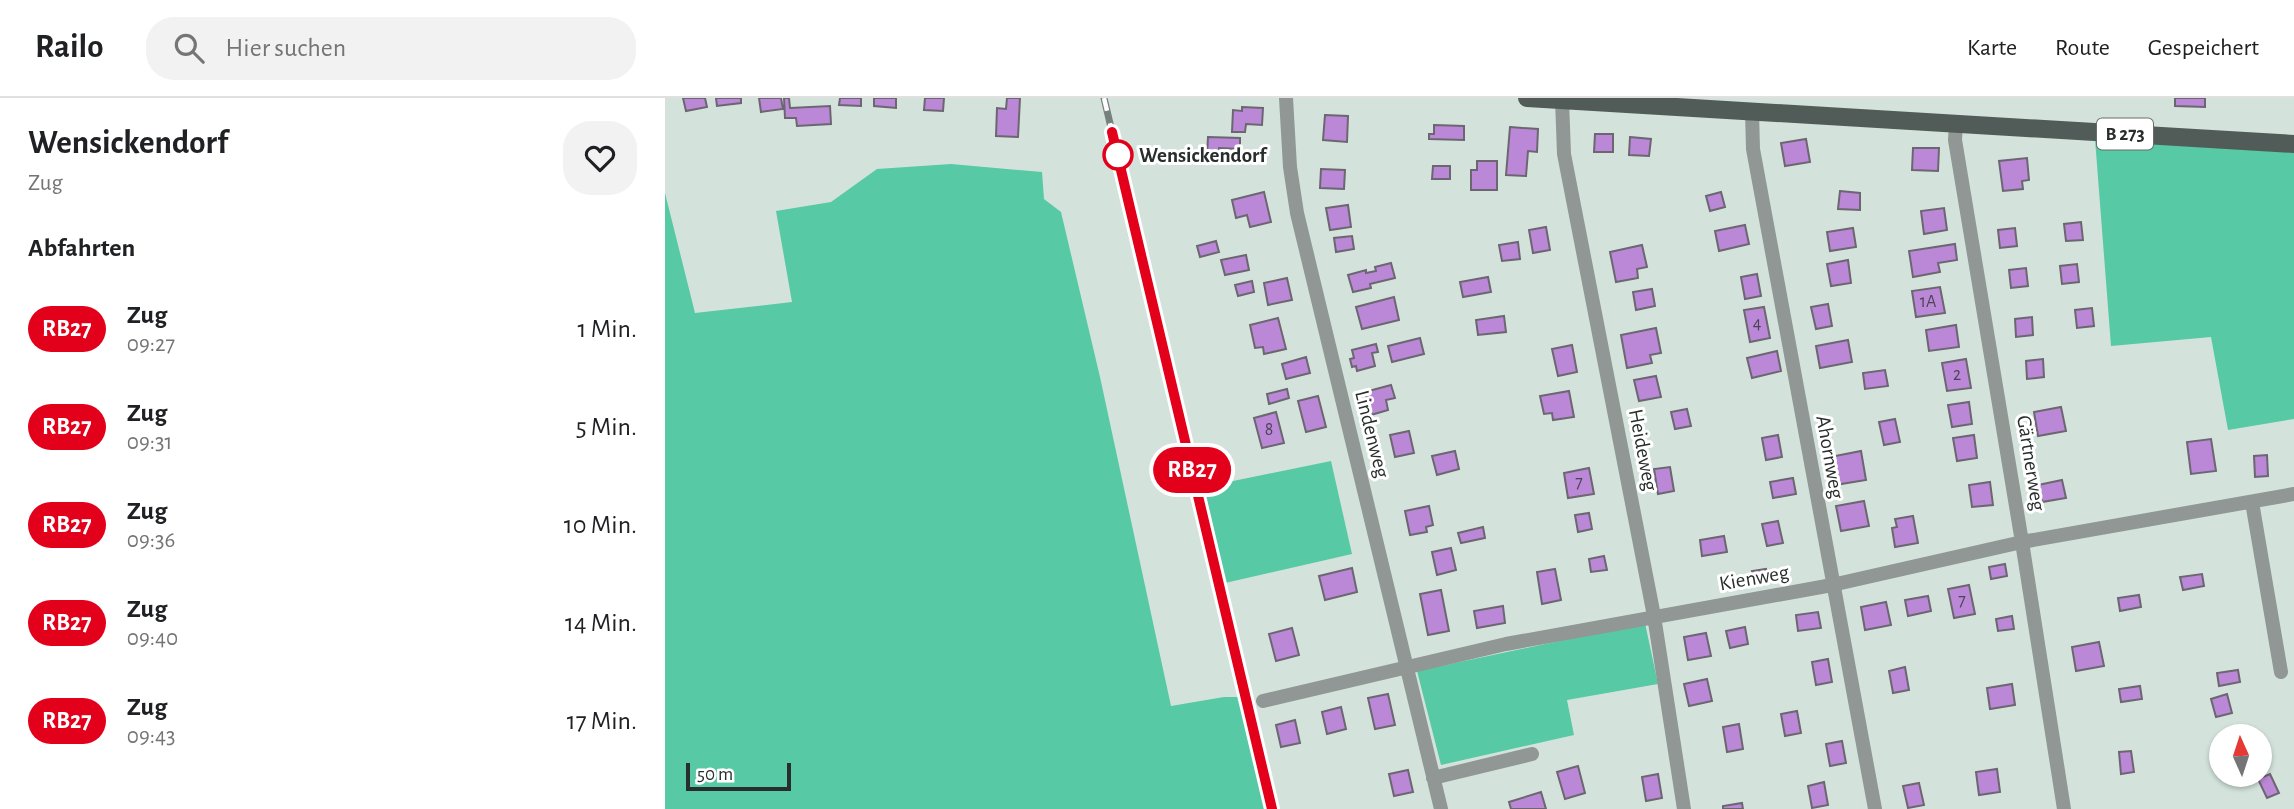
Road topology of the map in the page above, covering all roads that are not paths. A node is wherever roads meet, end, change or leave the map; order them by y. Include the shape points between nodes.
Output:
1 (1286, 98) edge
2 (1527, 98) edge
3 (1562, 100) junction
4 (1752, 111) junction
5 (1956, 124) junction
6 (2294, 144) edge
7 (2294, 494) edge
8 (2252, 502) junction
9 (2022, 542) junction
10 (1832, 585) junction
11 (1654, 616) junction
12 (1406, 667) junction
13 (2281, 672) dead end
14 (1263, 701) dead end
15 (1532, 754) dead end
16 (1433, 778) junction
17 (1441, 809) edge
18 (1684, 809) edge
19 (1875, 809) edge
20 (2064, 809) edge

1 - 12 street, Lindenweg via 1297,212
2 - 3 main road, B 273
3 - 4 main road, B 273
3 - 11 street, Heideweg via 1564,154
4 - 5 main road, B 273
4 - 10 street, Ahornweg via 1753,149
5 - 6 main road, B 273
5 - 9 street, Gärtnerweg via 1955,141
7 - 8 street, Kienweg
8 - 9 street, Kienweg
8 - 13 street
9 - 10 street, Kienweg
9 - 20 street, Gärtnerweg
10 - 11 street, Kienweg
10 - 19 street, Ahornweg
11 - 12 street, Kienweg
11 - 18 street, Heideweg
12 - 14 street, Kienweg
12 - 16 street, Lindenweg
15 - 16 street
16 - 17 street, Lindenweg

